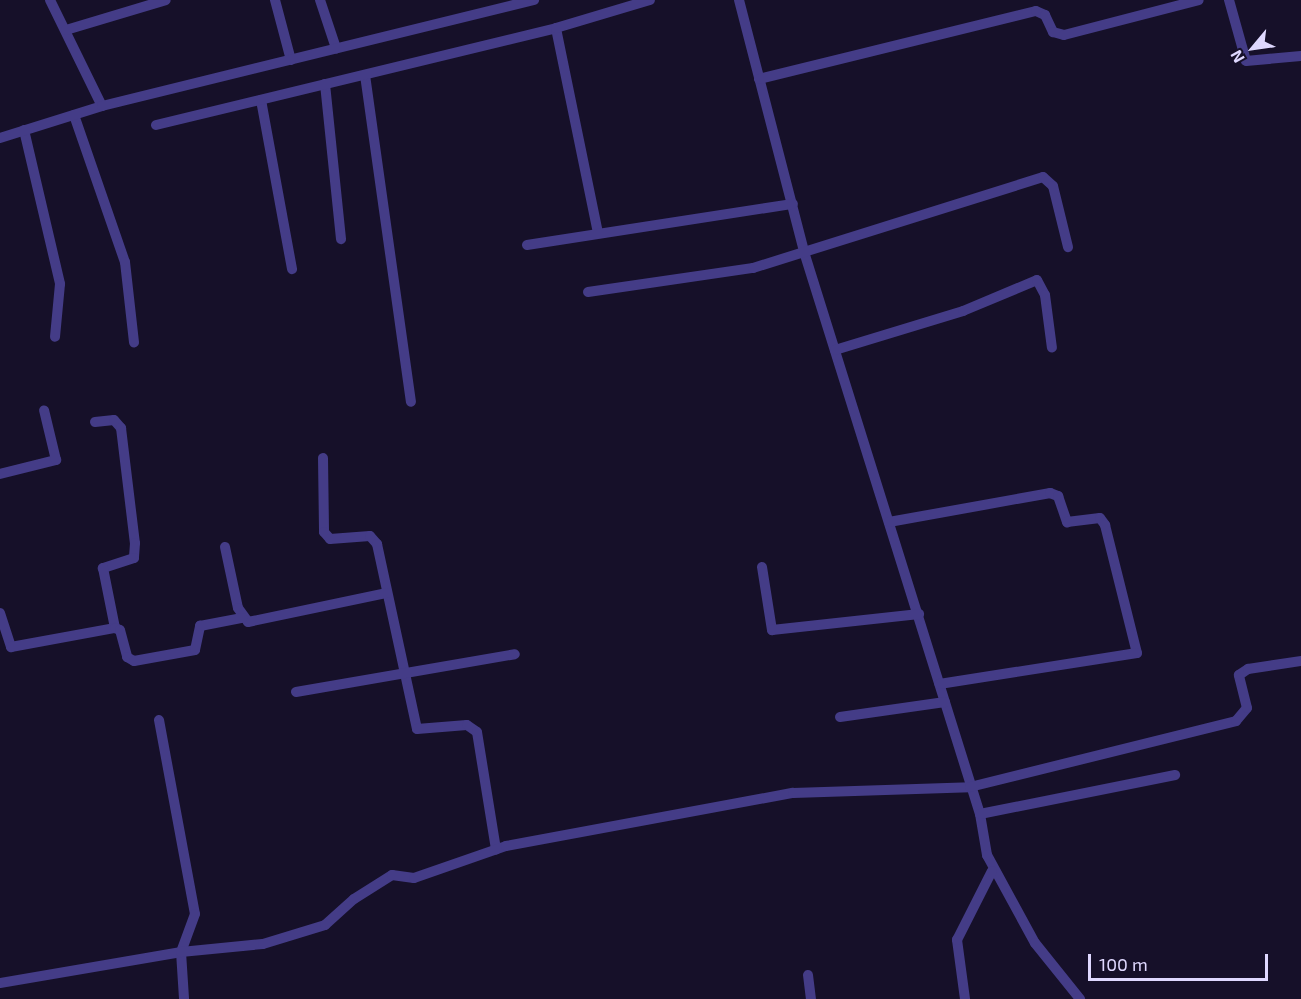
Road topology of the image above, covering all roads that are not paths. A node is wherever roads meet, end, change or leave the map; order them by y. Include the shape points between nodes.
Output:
1 (50, 0) edge
2 (166, 0) edge
3 (275, 0) edge
4 (320, 0) edge
5 (534, 0) edge
6 (650, 0) edge
7 (739, 0) edge
8 (1199, 0) edge
9 (1229, 0) edge
10 (556, 28) junction
11 (66, 30) junction
12 (336, 48) junction
13 (1301, 56) edge
14 (291, 60) junction
15 (365, 75) junction
16 (759, 79) junction
17 (325, 84) junction
18 (261, 100) junction
19 (102, 106) junction
20 (74, 115) junction
21 (156, 125) dead end
22 (24, 130) junction
23 (0, 138) edge
24 (793, 204) junction
25 (598, 233) junction
26 (341, 239) dead end
27 (527, 245) dead end
28 (1068, 247) dead end
29 (805, 255) junction
30 (292, 269) dead end
31 (588, 292) dead end
32 (55, 337) dead end
33 (134, 342) dead end
34 (1052, 348) dead end
35 (835, 350) junction
36 (411, 402) dead end
37 (44, 410) dead end
38 (96, 422) dead end
39 (323, 458) dead end
40 (0, 474) edge
41 (889, 522) junction
42 (225, 547) dead end
43 (762, 567) dead end
44 (387, 593) junction
45 (0, 613) edge
46 (919, 614) junction
47 (242, 618) junction
48 (115, 628) junction
49 (5, 649) edge
50 (515, 654) dead end
51 (1301, 661) edge
52 (402, 670) junction
53 (939, 684) junction
54 (296, 692) dead end
55 (945, 702) junction
56 (840, 717) dead end
57 (159, 720) dead end
58 (1175, 775) dead end
59 (970, 787) junction
60 (980, 814) junction
61 (496, 849) junction
62 (992, 871) junction
63 (181, 952) junction
64 (808, 975) dead end
65 (0, 983) edge
66 (184, 999) edge
67 (811, 999) edge
68 (965, 999) edge
69 (1080, 999) edge

1 - 11 street
2 - 11 street
3 - 14 street
4 - 12 street
5 - 12 street
6 - 10 street
7 - 16 street
8 - 16 street via 1058,36 1045,15 1036,11
9 - 13 street via 1246,62
10 - 15 street
10 - 25 street
11 - 19 street
12 - 14 street
14 - 19 street
15 - 17 street
15 - 36 street
16 - 24 street
17 - 18 street
17 - 26 street
18 - 21 street
18 - 30 street
19 - 20 street
20 - 22 street
20 - 33 street via 125,262
22 - 23 street
22 - 32 street via 60,284
24 - 25 street
24 - 29 street
25 - 27 street
28 - 29 street via 1053,186 1043,177
29 - 31 street via 732,273
29 - 35 street
34 - 35 street via 1045,295 1037,280 963,311
35 - 41 street
37 - 40 street via 56,460
38 - 48 street via 114,420 121,428 135,543 134,558 103,568
39 - 44 street via 324,532 330,539 374,538
41 - 46 street
41 - 53 street via 1050,493 1058,496 1067,522 1100,518 1105,525 1137,653
42 - 47 street
43 - 46 street via 772,630
44 - 47 street via 248,622
44 - 52 street
45 - 49 street
46 - 53 street
47 - 48 street via 200,626 195,650 134,661 127,657 120,630
48 - 49 street
50 - 52 street
51 - 59 street via 1248,669 1239,675 1247,708 1236,721
52 - 54 street
52 - 61 street via 417,729 467,725 477,732
53 - 55 street
55 - 56 street
55 - 59 street
57 - 63 street via 195,914
58 - 60 street
59 - 60 street
59 - 61 street via 793,793
60 - 62 street
61 - 63 street via 414,878 392,875 354,899 325,925 262,944
62 - 68 street via 957,940
62 - 69 street via 1035,943
63 - 65 street
63 - 66 street
64 - 67 street

